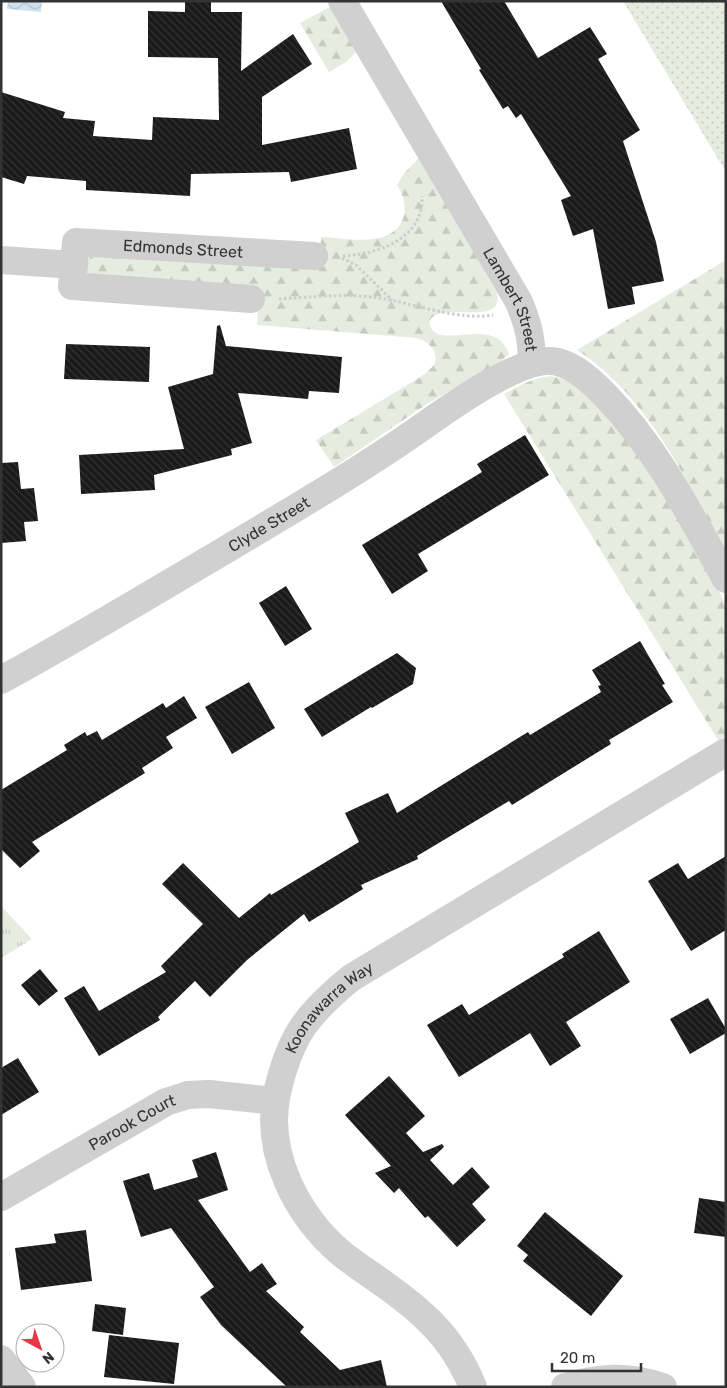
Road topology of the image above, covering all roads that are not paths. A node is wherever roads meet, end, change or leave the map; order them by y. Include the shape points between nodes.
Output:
1 (342, 1) edge
2 (314, 256) dead end
3 (1, 260) edge
4 (74, 264) junction
5 (251, 299) road end
6 (532, 363) junction
7 (726, 579) edge
8 (1, 680) edge
9 (726, 752) edge
10 (275, 1101) junction
11 (1, 1197) edge
12 (1, 1359) edge
13 (22, 1387) edge
14 (474, 1387) edge
15 (565, 1387) edge
16 (663, 1387) edge

1 - 6 street, Lambert Street via 519,302 529,327
2 - 4 street, Edmonds Street
3 - 4 street, Edmonds Street
4 - 5 street, Edmonds Street
6 - 7 street, Lambert Street via 545,360 568,366 617,407 662,467
6 - 8 street, Clyde Street via 488,385 330,488
9 - 10 street, Koonawarra Way via 351,978 309,1018 292,1044
10 - 11 street, Parook Court via 208,1094 188,1095 166,1102
10 - 14 street, Koonawarra Way via 275,1128 283,1172 305,1214 342,1253 425,1316 460,1360
12 - 13 street
15 - 16 street via 610,1378 638,1380

